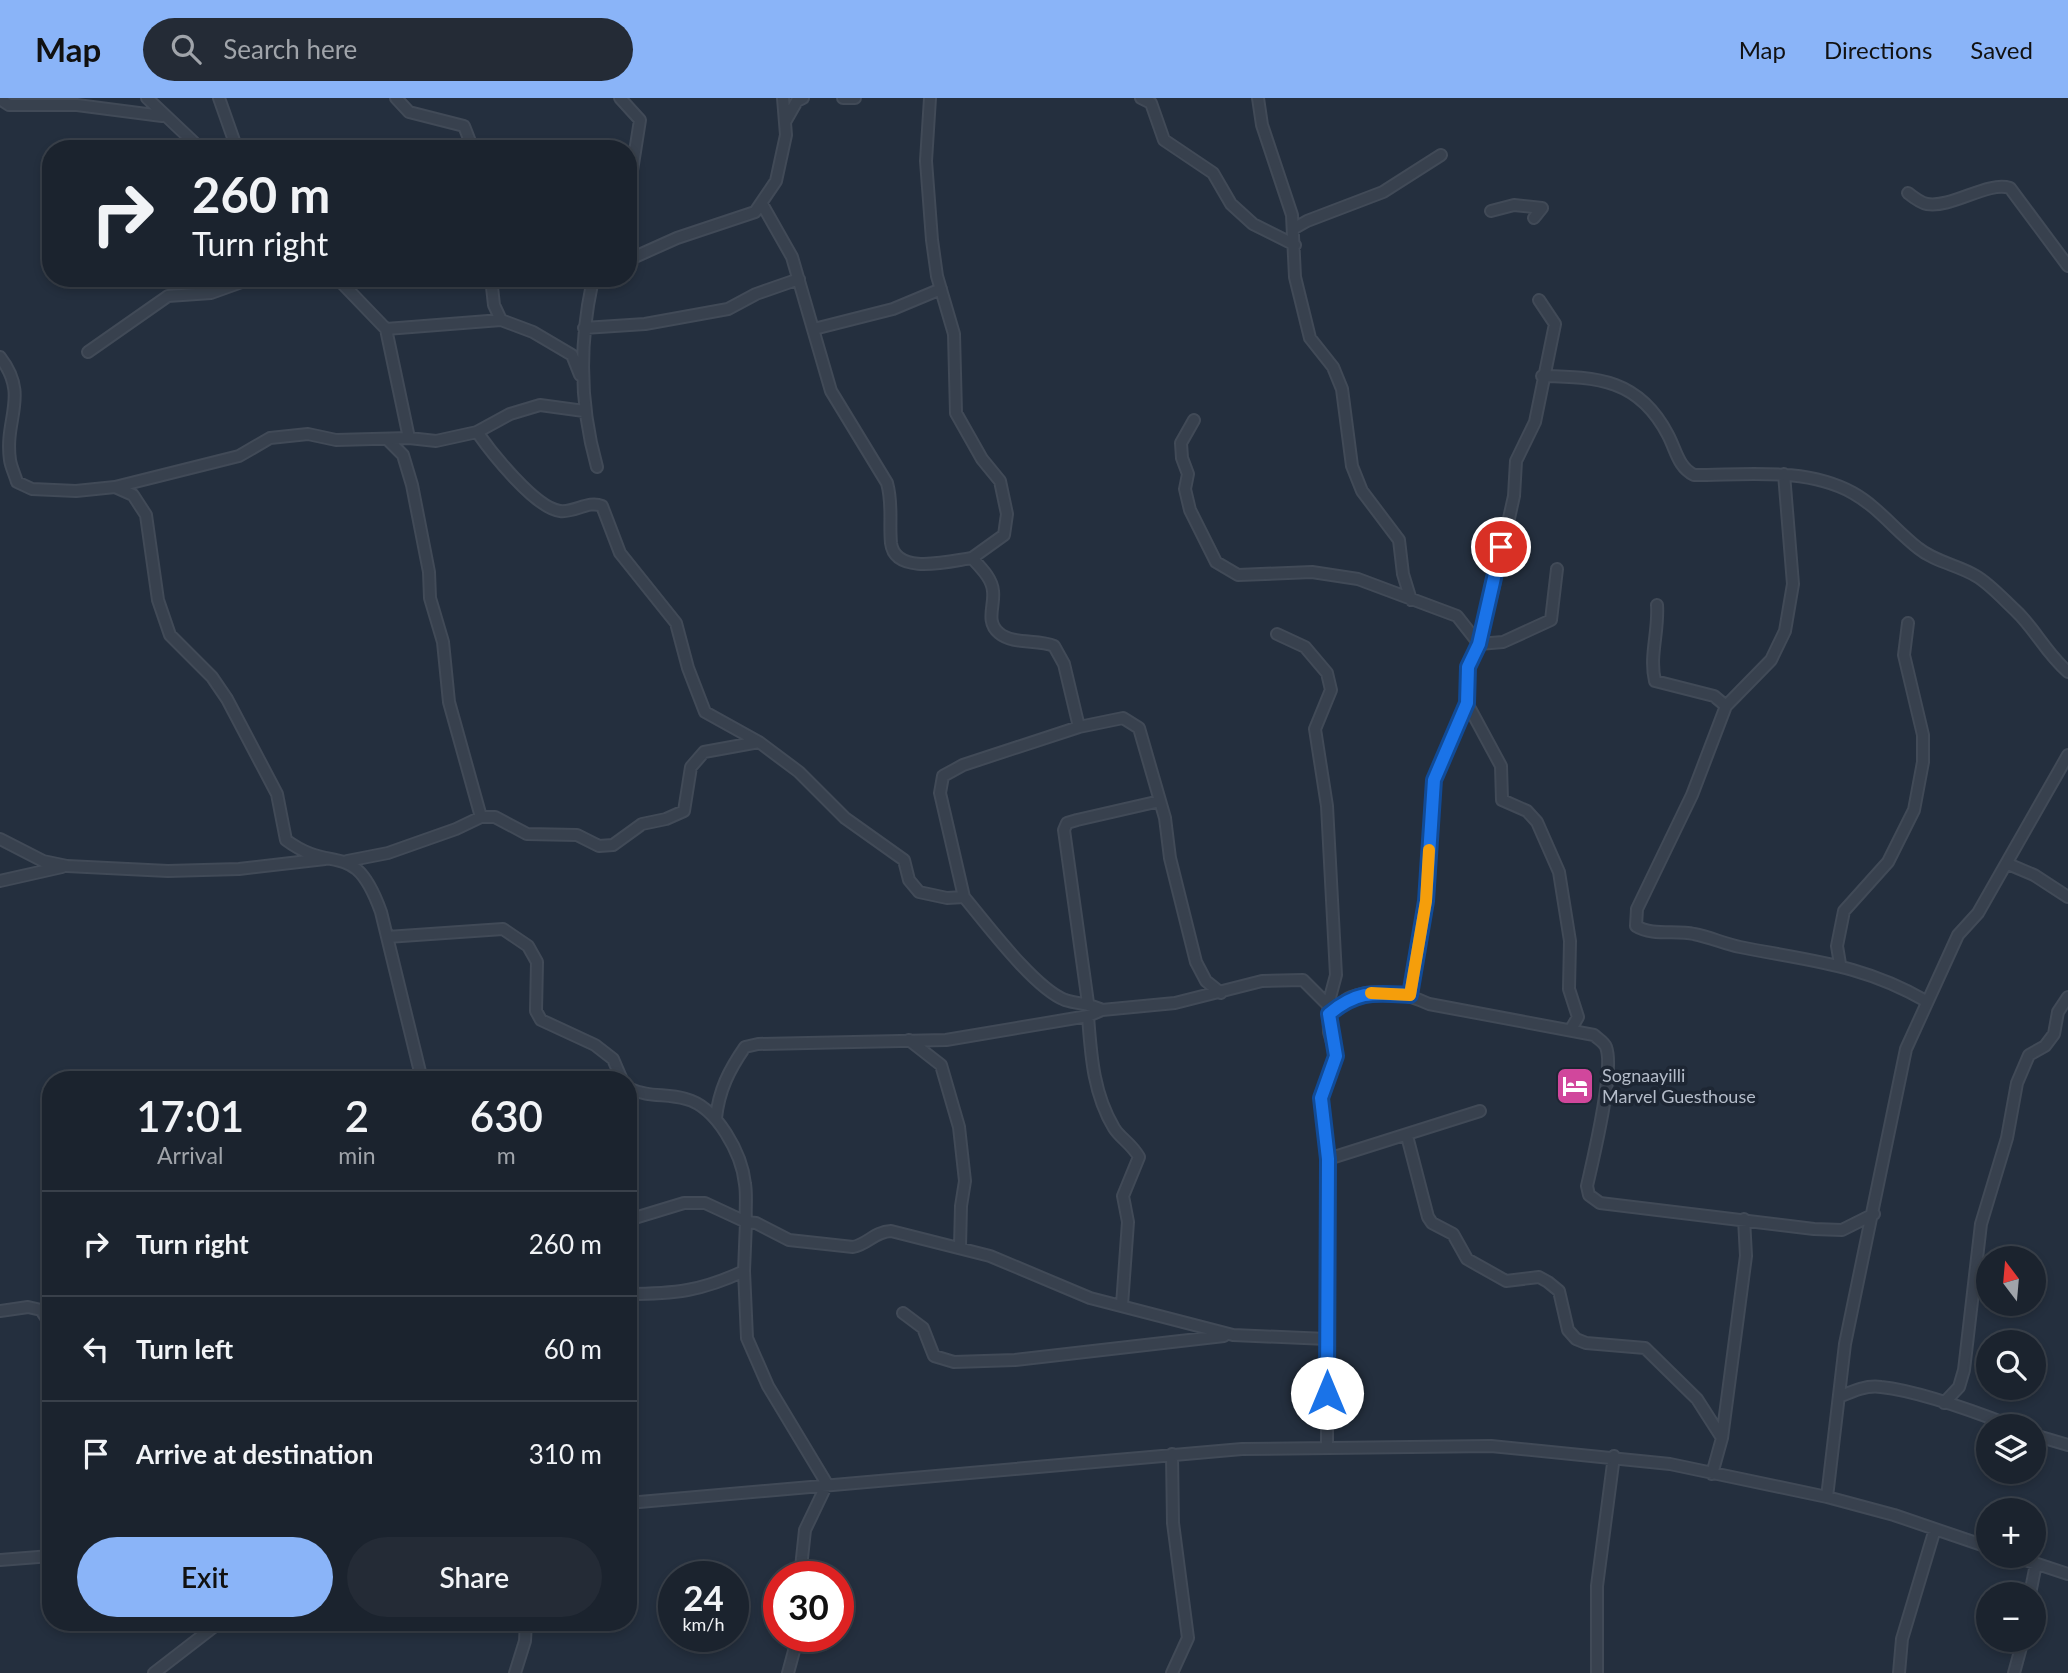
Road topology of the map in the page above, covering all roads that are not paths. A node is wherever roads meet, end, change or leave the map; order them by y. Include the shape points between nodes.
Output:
1 (147, 98) edge
2 (219, 98) edge
3 (396, 98) edge
4 (620, 98) edge
5 (783, 98) edge
6 (803, 98) edge
7 (843, 98) edge
8 (855, 98) edge
9 (930, 98) edge
10 (1141, 98) edge
11 (1258, 98) edge
12 (0, 99) edge
13 (162, 116) junction
14 (785, 122) junction
15 (190, 140) edge
16 (234, 140) edge
17 (469, 140) edge
18 (637, 140) edge
19 (1441, 155) dead end
20 (1908, 193) dead end
21 (762, 204) junction
22 (1491, 211) dead end
23 (1534, 218) dead end
24 (1293, 229) junction
25 (1295, 245) junction
26 (637, 256) edge
27 (2068, 265) edge
28 (799, 279) junction
29 (228, 287) edge
30 (346, 287) edge
31 (492, 287) edge
32 (593, 287) edge
33 (941, 289) junction
34 (1539, 300) dead end
35 (501, 320) junction
36 (584, 328) junction
37 (386, 329) junction
38 (814, 329) junction
39 (88, 352) dead end
40 (0, 357) edge
41 (1542, 376) junction
42 (582, 381) junction
43 (584, 411) dead end
44 (1194, 420) dead end
45 (477, 432) junction
46 (408, 438) junction
47 (389, 441) junction
48 (597, 467) dead end
49 (1784, 474) junction
50 (115, 487) junction
51 (972, 558) junction
52 (1557, 569) dead end
53 (1412, 600) junction
54 (1657, 605) dead end
55 (1908, 623) dead end
56 (1277, 634) dead end
57 (1479, 644) junction
58 (2068, 672) edge
59 (1467, 703) junction
60 (1726, 706) junction
61 (1079, 727) junction
62 (759, 742) junction
63 (2068, 755) edge
64 (1160, 801) junction
65 (481, 817) junction
66 (0, 839) edge
67 (331, 858) junction
68 (347, 862) junction
69 (2008, 864) junction
70 (67, 866) junction
71 (0, 881) edge
72 (964, 897) junction
73 (2068, 897) edge
74 (387, 937) junction
75 (1840, 964) junction
76 (1221, 993) junction
77 (1410, 995) junction
78 (2068, 997) edge
79 (1926, 1001) junction
80 (1088, 1003) junction
81 (1102, 1010) junction
82 (1329, 1010) junction
83 (1088, 1016) junction
84 (1571, 1029) junction
85 (909, 1040) junction
86 (420, 1071) edge
87 (618, 1071) edge
88 (637, 1092) edge
89 (1480, 1111) dead end
90 (716, 1118) junction
91 (1407, 1136) junction
92 (1328, 1159) junction
93 (1874, 1214) junction
94 (637, 1217) edge
95 (1744, 1219) junction
96 (746, 1222) junction
97 (960, 1248) junction
98 (744, 1271) junction
99 (637, 1294) edge
100 (1122, 1306) junction
101 (0, 1311) edge
102 (42, 1312) edge
103 (903, 1313) dead end
104 (1233, 1335) junction
105 (1327, 1339) junction
106 (1839, 1397) junction
107 (1944, 1403) junction
108 (1977, 1414) edge
109 (1722, 1438) junction
110 (2046, 1439) edge
111 (2068, 1445) edge
112 (1327, 1446) junction
113 (1171, 1454) junction
114 (1614, 1456) junction
115 (1712, 1474) junction
116 (827, 1485) junction
117 (1828, 1497) junction
118 (637, 1502) edge
119 (1935, 1529) junction
120 (1976, 1543) edge
121 (42, 1557) edge
122 (0, 1560) edge
123 (802, 1561) edge
124 (2046, 1566) edge
125 (2068, 1574) edge
126 (208, 1631) edge
127 (526, 1631) edge
128 (794, 1652) edge
129 (2019, 1652) edge
130 (154, 1673) edge
131 (515, 1673) edge
132 (788, 1673) edge
133 (1172, 1673) edge
134 (1597, 1673) edge
135 (1899, 1673) edge
136 (2014, 1673) edge

1 - 13 street
2 - 16 street
3 - 17 street via 409,112 464,126
4 - 18 street via 640,120
5 - 14 street
6 - 14 street
7 - 8 street
9 - 33 street via 926,161
10 - 25 street via 1151,103 1164,140 1213,173 1231,204 1253,224
11 - 24 street
12 - 13 street via 9,104 77,105
13 - 15 street
14 - 21 street via 776,181
19 - 24 street via 1383,192
20 - 27 street via 1927,205 2002,185 2010,188
21 - 26 street via 743,218
21 - 28 street via 783,237
22 - 23 street via 1514,205 1542,208
24 - 25 street
25 - 53 street via 1296,276 1310,338 1333,367 1342,389 1352,466 1362,491 1399,540
28 - 36 street via 728,309 645,324
28 - 38 street
29 - 39 street via 168,296
30 - 37 street
31 - 35 street
32 - 36 street
33 - 38 street via 893,309
33 - 51 street via 955,344 956,412 1000,481 1007,514 1004,535
34 - 41 street via 1555,324
35 - 37 street
35 - 42 street via 572,355
36 - 42 street
37 - 46 street
38 - 51 street via 831,391 887,483 891,545 896,557 906,563
40 - 50 street via 12,373 17,397 10,460 17,482 32,489
41 - 49 street via 1596,377 1622,385 1654,414 1676,457 1695,475
41 - 57 street via 1535,422 1517,461 1514,496
42 - 48 street via 588,436
43 - 45 street via 540,405 510,414
44 - 53 street via 1181,443 1188,474 1185,489 1190,510 1216,562 1238,575 1312,572 1358,579
45 - 46 street via 436,441
45 - 62 street via 496,459 545,506 560,511 594,503 602,506 620,553 676,623 705,712
46 - 47 street
47 - 50 street via 336,440 308,434 270,438 239,456
47 - 65 street via 403,455 412,485 430,598 443,642 454,727
49 - 58 street via 1853,493 1918,549 1976,575 2019,613 2051,658
49 - 60 street via 1793,584 1785,631 1771,660
50 - 67 street via 133,495 146,515 158,600 170,635 227,699 277,794 286,840 299,850
51 - 61 street via 993,590 990,617 999,633 1054,646 1064,664
52 - 57 street via 1551,620 1503,642
53 - 57 street via 1457,616
54 - 60 street via 1655,681 1714,696
55 - 75 street via 1903,655 1923,735 1923,762 1913,810 1888,862 1844,911 1837,946
56 - 82 street via 1305,647 1327,673 1331,690 1315,729 1327,806 1336,975
57 - 59 street via 1468,667
59 - 77 street via 1434,780 1426,901
59 - 84 street via 1500,765 1502,800 1527,811 1536,822 1559,872 1570,941 1569,989 1578,1017
60 - 75 street via 1692,795 1637,909 1636,926
61 - 64 street via 1115,718 1132,721 1139,728
61 - 72 street via 963,765 943,776 940,793
62 - 65 street via 704,752 691,766 684,811 642,824 613,845 598,846 577,835 527,834 495,817
62 - 72 street via 799,772 845,818 904,860 909,880 919,891
63 - 69 street
64 - 76 street via 1196,961 1206,981
64 - 80 street via 1067,823 1064,830
65 - 68 street via 388,852
66 - 70 street via 43,861
67 - 68 street
67 - 70 street via 239,869
68 - 74 street via 372,886
69 - 73 street
69 - 79 street via 1978,914 1958,935
70 - 71 street
72 - 80 street via 1045,986 1065,1000
74 - 86 street
74 - 87 street via 503,929 528,946 537,962 536,1011 541,1020 595,1045 612,1059
75 - 79 street via 1887,980
76 - 81 street
76 - 82 street via 1262,981 1303,980
77 - 82 street via 1373,993 1349,998
77 - 84 street via 1429,1004
78 - 107 street via 2058,1012 2054,1034 2029,1055 2017,1083 2007,1138 1981,1224 1964,1370 1959,1387
79 - 93 street via 1903,1060
80 - 81 street
81 - 83 street
82 - 92 street via 1336,1056 1321,1098
83 - 85 street via 946,1040
83 - 100 street via 1096,1087 1115,1131 1131,1143 1139,1157 1123,1196 1128,1222
84 - 95 street via 1594,1035 1606,1048 1602,1111 1587,1186 1592,1199
85 - 90 street via 745,1047 719,1092
85 - 97 street via 942,1065 959,1127 965,1181
88 - 90 street via 687,1099
89 - 91 street
90 - 96 street via 742,1165
91 - 92 street
91 - 109 street via 1429,1217 1453,1234 1467,1259 1506,1281 1539,1277 1548,1282 1559,1291 1568,1330 1576,1339 1645,1348 1697,1399
92 - 105 street
93 - 95 street via 1842,1230
93 - 106 street via 1845,1344
94 - 96 street via 705,1203
95 - 109 street via 1746,1256
96 - 97 street via 789,1240 853,1247 891,1231
96 - 98 street
97 - 100 street via 990,1256 1057,1287
98 - 99 street via 716,1285 683,1293
98 - 116 street via 747,1338 768,1386
100 - 104 street
101 - 102 street via 28,1307
103 - 104 street via 923,1328 934,1356 954,1362 1015,1360
104 - 105 street
105 - 112 street
106 - 107 street via 1881,1387
106 - 117 street
107 - 108 street
109 - 115 street
110 - 111 street
112 - 113 street
112 - 114 street via 1491,1446
113 - 116 street
113 - 133 street via 1173,1523 1188,1638
114 - 115 street
114 - 134 street via 1597,1586
115 - 117 street
116 - 118 street
116 - 123 street via 805,1530
117 - 119 street
119 - 120 street
119 - 135 street via 1902,1639
121 - 122 street
124 - 125 street
126 - 130 street
127 - 131 street
128 - 132 street
129 - 136 street

